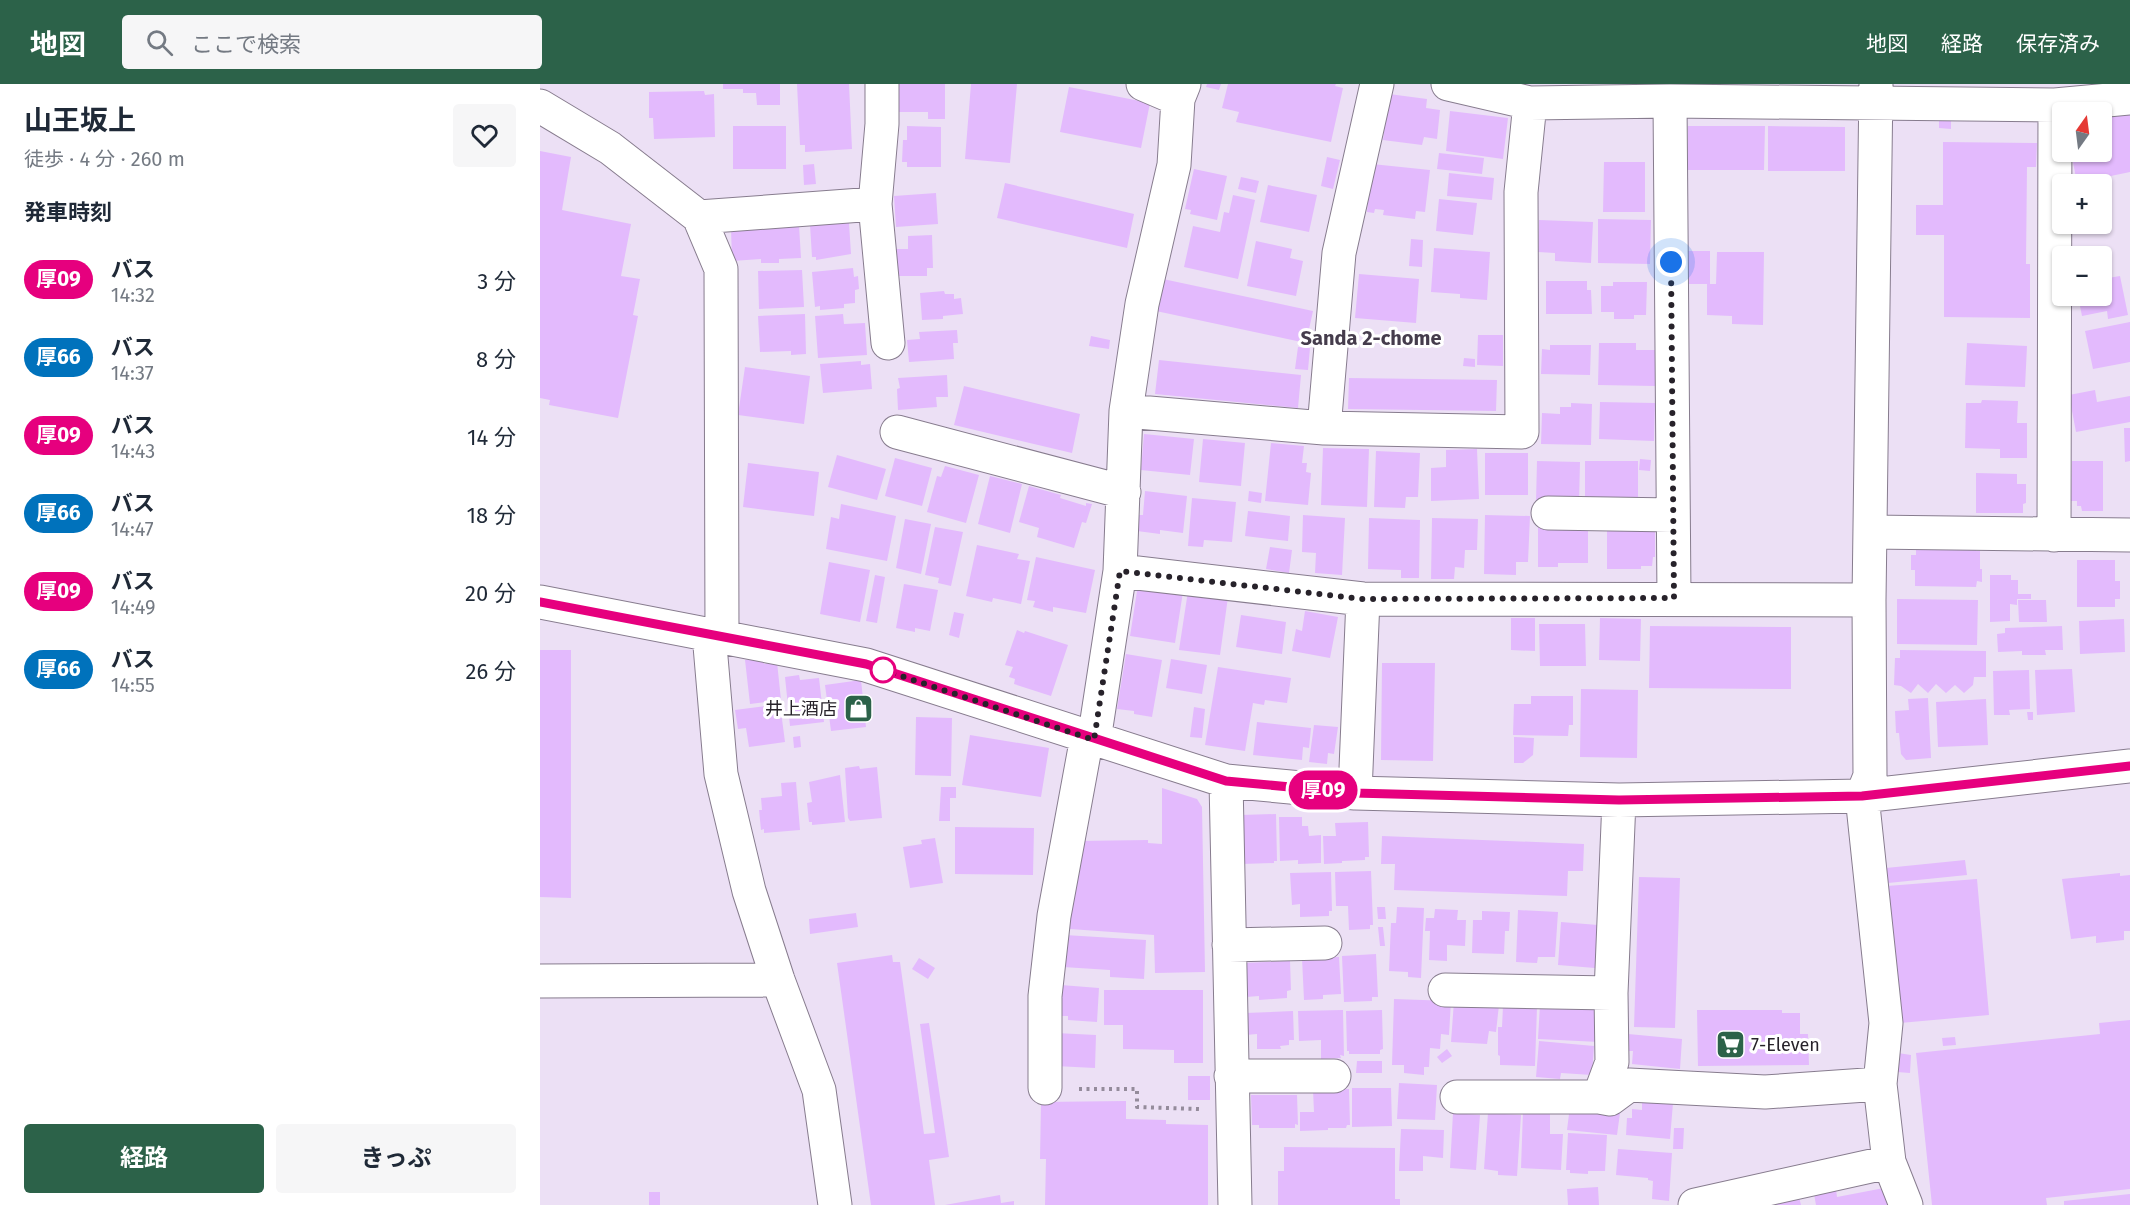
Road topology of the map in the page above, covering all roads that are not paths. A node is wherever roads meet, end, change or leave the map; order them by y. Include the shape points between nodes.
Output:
1 (882, 84) edge
2 (1143, 84) edge
3 (1377, 84) edge
4 (1448, 84) edge
5 (1181, 91) edge
6 (1876, 94) edge
7 (2130, 98) edge
8 (1670, 101) junction
9 (2087, 102) edge
10 (1530, 103) junction
11 (2052, 105) edge
12 (540, 106) edge
13 (2055, 162) edge
14 (874, 204) junction
15 (699, 217) junction
16 (888, 343) dead end
17 (1126, 411) junction
18 (1324, 428) junction
19 (897, 432) dead end
20 (1124, 492) junction
21 (1548, 513) dead end
22 (1673, 515) junction
23 (1870, 532) junction
24 (2054, 534) junction
25 (2130, 536) edge
26 (1120, 571) junction
27 (1674, 598) junction
28 (1362, 599) junction
29 (1869, 600) junction
30 (540, 602) edge
31 (716, 635) junction
32 (1090, 739) junction
33 (2130, 766) edge
34 (1226, 781) junction
35 (1354, 793) junction
36 (1862, 796) junction
37 (1619, 800) junction
38 (1325, 943) dead end
39 (1229, 945) junction
40 (778, 980) junction
41 (540, 981) edge
42 (1445, 990) dead end
43 (1611, 993) junction
44 (1231, 1076) junction
45 (1334, 1076) dead end
46 (1880, 1084) junction
47 (1045, 1088) road end
48 (1457, 1097) dead end
49 (1599, 1097) junction
50 (1889, 1162) junction
51 (1706, 1204) edge
52 (835, 1205) edge
53 (1235, 1205) edge
54 (1906, 1205) edge

1 - 14 street
2 - 5 street
3 - 18 street via 1339,253
4 - 10 street
5 - 17 street via 1174,165 1142,304
6 - 8 street
6 - 11 street
6 - 23 street
7 - 9 street
8 - 10 street
8 - 22 street
10 - 18 street via 1521,192 1522,432
12 - 15 street via 610,148
13 - 24 street
14 - 15 street
14 - 16 street via 894,301
15 - 31 street via 721,269
17 - 18 street
17 - 20 street
19 - 20 street
20 - 26 street
21 - 22 street
22 - 27 street
23 - 24 street
23 - 29 street
24 - 25 street
26 - 28 street
26 - 32 street
27 - 28 street
27 - 29 street
28 - 35 street
29 - 36 street via 1870,776
30 - 31 street
31 - 32 street via 866,664
31 - 40 street via 721,774 749,891
32 - 34 street
32 - 47 street via 1054,916 1045,996
33 - 36 street
34 - 35 street
34 - 39 street
35 - 37 street
36 - 37 street
36 - 46 street via 1886,1023
37 - 43 street
38 - 39 street
39 - 44 street
40 - 41 street
40 - 52 street via 819,1090
42 - 43 street
43 - 49 street via 1612,1062
44 - 45 street
44 - 53 street
46 - 49 street via 1765,1092 1629,1085 1610,1099
46 - 50 street
48 - 49 street
50 - 51 street
50 - 54 street

